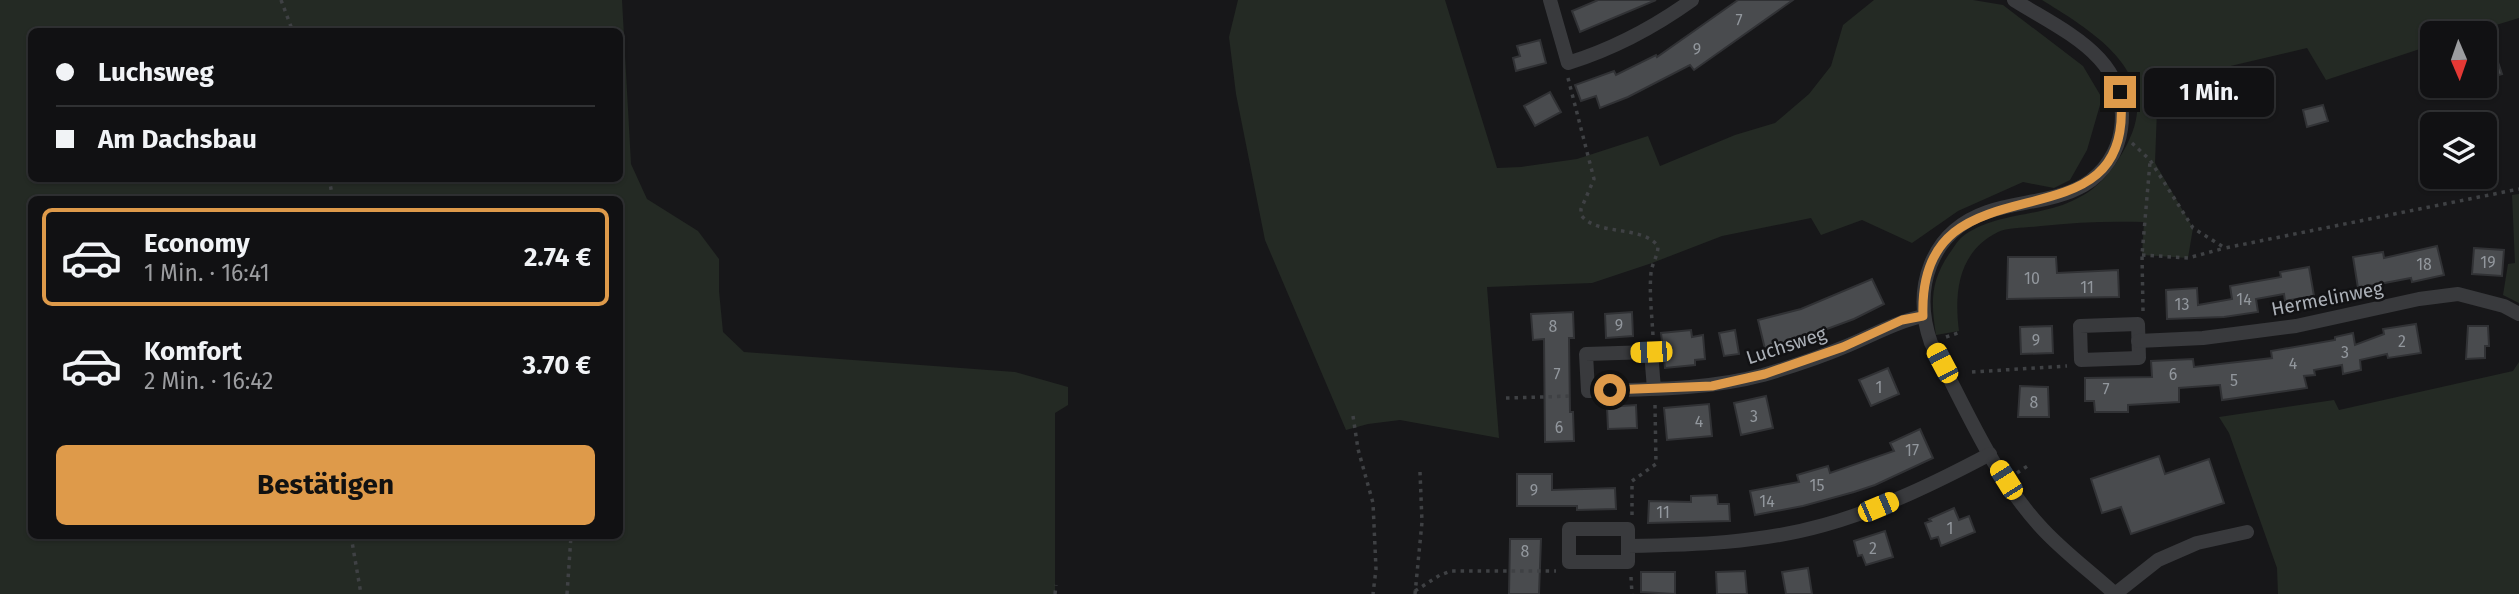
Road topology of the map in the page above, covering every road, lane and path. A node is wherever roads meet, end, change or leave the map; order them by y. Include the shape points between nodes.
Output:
1 (281, 0) edge
2 (1550, 0) edge
3 (1692, 0) edge
4 (2014, 0) edge
5 (292, 28) edge
6 (1568, 63) junction
7 (2120, 135) junction
8 (2150, 160) junction
9 (2519, 188) edge
10 (2225, 248) junction
11 (2141, 255) junction
12 (2519, 314) edge
13 (1923, 316) junction
14 (2138, 324) junction
15 (2138, 341) junction
16 (1651, 352) junction
17 (2081, 360) junction
18 (1972, 372) dead end
19 (1654, 389) junction
20 (1588, 391) junction
21 (1506, 398) dead end
22 (1353, 416) dead end
23 (1990, 454) junction
24 (2029, 465) dead end
25 (2020, 471) dead end
26 (1420, 472) dead end
27 (1628, 529) junction
28 (2247, 532) dead end
29 (352, 539) edge
30 (571, 539) edge
31 (1628, 546) junction
32 (1569, 562) junction
33 (1056, 585) dead end
34 (1415, 592) edge
35 (361, 594) edge
36 (567, 594) edge
37 (1055, 594) edge
38 (1373, 594) edge
39 (2115, 594) edge

1 - 5 path
2 - 6 street
3 - 6 street via 1631,39
4 - 7 street via 2092,49 2110,70 2120,92
6 - 16 path via 1567,75 1594,179 1581,215 1590,223 1654,240 1658,246 1650,277
7 - 8 path
7 - 13 street via 2101,172 2083,185 1987,212 1955,231 1931,263
8 - 10 path via 2193,228
8 - 11 path
9 - 10 path
10 - 11 path via 2188,258
11 - 14 path via 2143,314
12 - 15 street, Hermelinweg via 2458,294 2296,326
13 - 19 street, Luchsweg via 1765,374 1712,386
13 - 23 street via 1931,343
14 - 15 street
14 - 17 street via 2080,326
15 - 17 street via 2139,358
16 - 19 street
16 - 20 street via 1586,354
17 - 18 path via 2071,366
19 - 20 street, Luchsweg
19 - 27 path via 1656,464 1632,481
20 - 21 path via 1580,396
22 - 38 path via 1373,503
23 - 31 street via 1933,484 1823,526 1706,544
23 - 39 street via 2038,524
24 - 25 path
26 - 34 path via 1422,522
27 - 31 street
27 - 32 street via 1569,529
28 - 39 street via 2197,543 2158,560
29 - 35 path
30 - 36 path
31 - 32 street via 1628,562
32 - 34 path via 1558,571 1451,571
33 - 37 path

